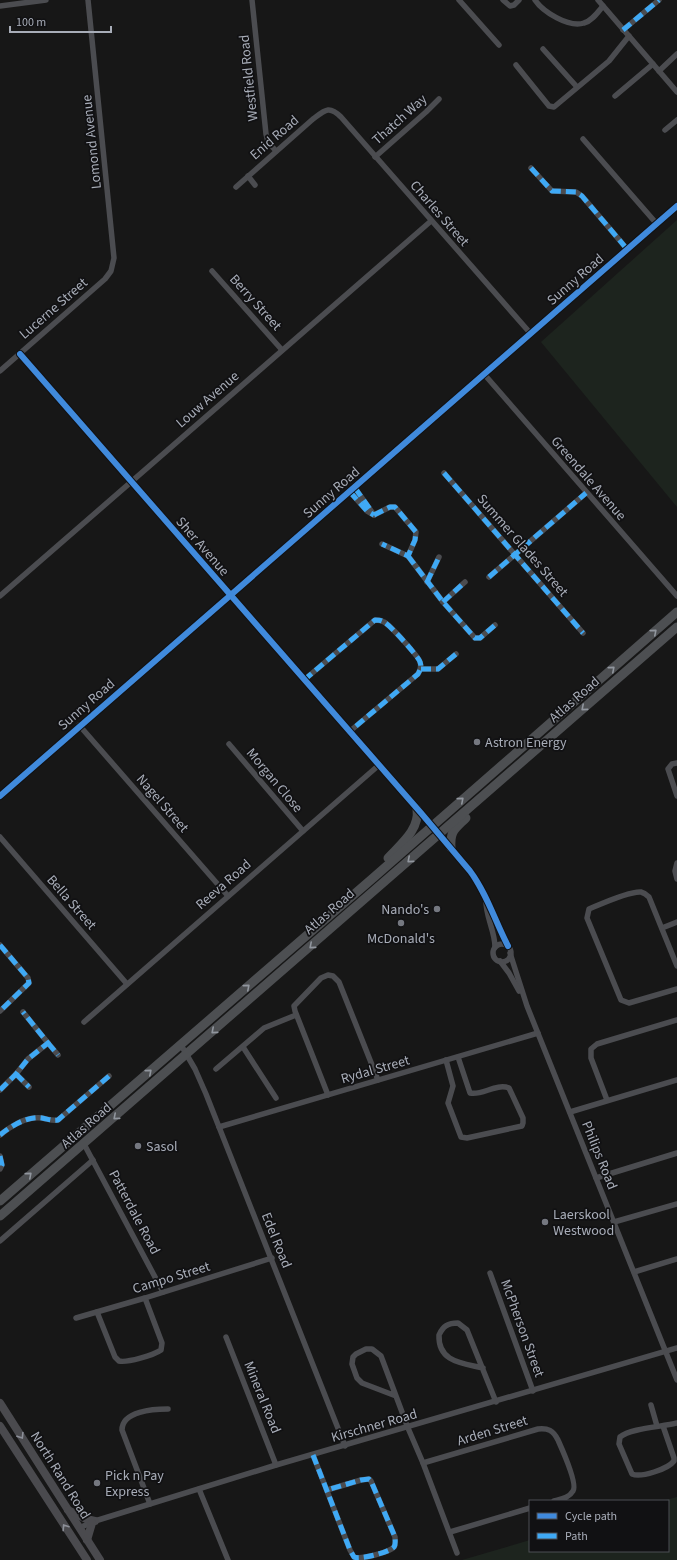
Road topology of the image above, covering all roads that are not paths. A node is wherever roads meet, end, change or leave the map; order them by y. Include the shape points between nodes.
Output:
1 (46, 0) edge
2 (88, 0) edge
3 (252, 0) edge
4 (459, 0) edge
5 (503, 0) edge
6 (519, 0) edge
7 (535, 0) edge
8 (598, 0) edge
9 (659, 0) edge
10 (0, 6) edge
11 (603, 6) junction
12 (624, 30) junction
13 (628, 36) junction
14 (499, 46) dead end
15 (543, 49) dead end
16 (677, 54) edge
17 (653, 64) junction
18 (516, 65) dead end
19 (659, 71) junction
20 (577, 87) junction
21 (677, 92) edge
22 (615, 96) dead end
23 (439, 99) dead end
24 (330, 109) joint
25 (677, 120) edge
26 (665, 130) dead end
27 (583, 139) dead end
28 (276, 151) junction
29 (375, 157) junction
30 (531, 168) dead end
31 (248, 176) junction
32 (255, 185) dead end
33 (236, 187) dead end
34 (677, 206) edge
35 (431, 221) junction
36 (656, 223) junction
37 (627, 249) junction
38 (212, 270) dead end
39 (105, 279) joint
40 (531, 334) junction
41 (282, 350) junction
42 (20, 354) junction
43 (0, 371) edge
44 (484, 374) junction
45 (444, 473) dead end
46 (131, 482) junction
47 (354, 488) junction
48 (350, 492) junction
49 (586, 492) junction
50 (374, 515) junction
51 (382, 544) dead end
52 (515, 555) junction
53 (408, 556) junction
54 (439, 557) dead end
55 (489, 578) dead end
56 (427, 582) junction
57 (465, 582) dead end
58 (230, 595) junction
59 (0, 596) edge
60 (677, 596) edge
61 (444, 602) junction
62 (677, 612) edge
63 (495, 625) dead end
64 (677, 627) edge
65 (583, 633) dead end
66 (456, 654) dead end
67 (421, 669) junction
68 (304, 680) junction
69 (79, 725) junction
70 (349, 732) junction
71 (229, 744) dead end
72 (677, 763) edge
73 (379, 765) junction
74 (0, 796) edge
75 (677, 796) edge
76 (481, 798) junction
77 (417, 809) junction
78 (432, 826) junction
79 (303, 831) junction
80 (439, 834) junction
81 (0, 836) edge
82 (450, 848) junction
83 (677, 863) edge
84 (373, 878) junction
85 (677, 879) edge
86 (228, 896) junction
87 (486, 900) junction
88 (677, 922) edge
89 (662, 928) junction
90 (0, 945) edge
91 (508, 946) junction
92 (495, 947) junction
93 (510, 953) junction
94 (500, 961) junction
95 (677, 966) edge
96 (126, 984) junction
97 (677, 989) edge
98 (527, 1006) junction
99 (1, 1007) edge
100 (23, 1012) dead end
101 (296, 1015) junction
102 (677, 1020) edge
103 (84, 1022) dead end
104 (538, 1033) junction
105 (48, 1043) junction
106 (181, 1045) junction
107 (243, 1047) junction
108 (58, 1054) dead end
109 (188, 1054) junction
110 (458, 1057) junction
111 (446, 1060) junction
112 (216, 1069) dead end
113 (16, 1074) junction
114 (109, 1076) dead end
115 (378, 1080) junction
116 (677, 1080) edge
117 (29, 1087) dead end
118 (0, 1089) edge
119 (328, 1095) junction
120 (276, 1098) dead end
121 (607, 1100) junction
122 (570, 1112) junction
123 (219, 1127) junction
124 (0, 1135) edge
125 (84, 1144) junction
126 (677, 1153) edge
127 (0, 1156) edge
128 (93, 1160) junction
129 (0, 1170) edge
130 (596, 1178) junction
131 (0, 1201) edge
132 (677, 1204) edge
133 (0, 1216) edge
134 (614, 1222) junction
135 (0, 1241) edge
136 (272, 1258) junction
137 (677, 1259) edge
138 (634, 1272) junction
139 (490, 1274) dead end
140 (163, 1292) junction
141 (145, 1298) junction
142 (97, 1312) junction
143 (76, 1318) dead end
144 (226, 1337) dead end
145 (677, 1348) edge
146 (666, 1352) junction
147 (483, 1368) junction
148 (677, 1380) edge
149 (532, 1391) junction
150 (396, 1396) junction
151 (496, 1402) junction
152 (0, 1403) edge
153 (651, 1405) dead end
154 (168, 1409) dead end
155 (677, 1423) edge
156 (0, 1426) edge
157 (660, 1426) junction
158 (408, 1428) junction
159 (0, 1432) edge
160 (345, 1446) junction
161 (313, 1456) junction
162 (20, 1457) junction
163 (423, 1463) junction
164 (276, 1465) junction
165 (199, 1489) junction
166 (328, 1490) junction
167 (557, 1500) edge
168 (150, 1504) junction
169 (66, 1508) junction
170 (529, 1508) edge
171 (94, 1522) junction
172 (79, 1528) junction
173 (450, 1532) junction
174 (87, 1540) junction
175 (457, 1553) dead end
176 (87, 1560) edge
177 (92, 1560) edge
178 (100, 1560) edge
179 (228, 1560) edge

1 - 10 street
2 - 39 street, Lomond Avenue via 114,258 111,271
3 - 28 street, Westfield Road via 266,134 268,142
4 - 14 street
5 - 6 street via 510,6
7 - 11 street via 545,11 579,24 589,20
8 - 11 street
9 - 12 street
11 - 12 street
12 - 13 street
13 - 17 street
13 - 20 street via 609,61
15 - 20 street
16 - 19 street
17 - 19 street
17 - 22 street
18 - 20 street via 549,106 557,105
19 - 21 street
23 - 29 street, Thatch Way
24 - 28 street, Enid Road via 324,111
24 - 29 street, Charles Street via 341,117
25 - 26 street
27 - 36 street
28 - 31 street, Enid Road
29 - 35 street, Charles Street
30 - 37 street via 552,190 576,192 582,196
31 - 32 street
31 - 33 street, Enid Road
34 - 36 street, Sunny Road
35 - 40 street, Charles Street
35 - 41 street, Louw Avenue
36 - 37 street, Sunny Road
37 - 40 street, Sunny Road
38 - 41 street, Berry Street
39 - 42 street, Lucerne Street
40 - 44 street, Sunny Road
41 - 46 street, Louw Avenue
42 - 43 street, Lucerne Street
42 - 46 street, Sher Avenue
44 - 47 street, Sunny Road
44 - 49 street, Greendale Avenue
45 - 52 street, Summer Glades Street
46 - 58 street, Sher Avenue
46 - 59 street, Louw Avenue
47 - 48 street, Sunny Road
47 - 50 street
48 - 50 street via 366,511
48 - 58 street, Sunny Road
49 - 52 street
49 - 60 street, Greendale Avenue
50 - 53 street via 395,507 415,530 417,534
51 - 53 street
52 - 55 street
52 - 65 street, Summer Glades Street
53 - 56 street
54 - 56 street
56 - 61 street
57 - 61 street
58 - 68 street, Sher Avenue
58 - 69 street, Sunny Road
61 - 63 street via 476,638 480,638
78 -> 62 main road, Atlas Road
64 -> 76 main road, Atlas Road
66 - 67 street via 438,669
67 - 68 street via 421,663 416,655 386,623 377,620
67 - 70 street
68 - 70 street, Sher Avenue
69 - 74 street, Sunny Road
69 - 86 street, Nagel Street
70 - 73 street, Sher Avenue
71 - 79 street, Morgan Close
72 - 75 street via 668,769
73 - 77 street, Sher Avenue
73 - 79 street, Reeva Road
76 - 80 main road, Atlas Road
76 - 82 main road via 452,833
77 - 78 street, Sher Avenue
77 - 84 main road via 416,824
78 - 80 street
78 - 84 main road, Atlas Road
79 - 86 street, Reeva Road
80 - 82 street
80 -> 109 main road, Atlas Road
81 - 96 street, Bella Street
82 - 87 street via 477,880
83 - 85 street
106 -> 84 main road, Atlas Road
86 - 96 street, Reeva Road
87 - 91 street
87 - 92 street
88 - 89 street
89 - 95 street
89 - 97 street via 649,897 642,892 617,898 589,909 587,913 621,1000 629,1003
90 - 99 street via 30,983
91 - 92 street via 502,944
91 - 93 street
92 - 94 street via 494,956
93 - 94 street via 506,960
93 - 98 street, Philips Road
94 - 98 street, Philips Road
96 - 103 street, Reeva Road
98 - 104 street, Philips Road
100 - 105 street
101 - 107 street via 264,1028
101 - 115 street via 296,1003 321,978 328,975 336,978
101 - 119 street
102 - 121 street via 597,1044 591,1049 591,1058
104 - 110 street, Rydal Street
104 - 122 street, Philips Road
105 - 108 street
105 - 113 street via 28,1059
106 - 109 street, Edel Road
131 -> 106 main road, Atlas Road
107 - 112 street
107 - 120 street
109 - 123 street, Edel Road
109 -> 125 main road, Atlas Road
110 - 111 street, Rydal Street
110 - 111 street via 470,1093 509,1088 523,1118 522,1126 467,1138 461,1137 448,1103 453,1086
111 - 115 street, Rydal Street
113 - 117 street
113 - 118 street
114 - 124 street via 58,1120 31,1119 10,1127
115 - 119 street, Rydal Street
116 - 121 street
119 - 123 street, Rydal Street
121 - 122 street
122 - 130 street, Philips Road
123 - 136 street, Edel Road
125 - 128 street, Patterdale Road
125 - 133 main road, Atlas Road
126 - 130 street
127 - 129 street
128 - 135 street
128 - 140 street, Patterdale Road
130 - 134 street, Philips Road
132 - 134 street
134 - 138 street, Philips Road
136 - 140 street, Campo Street
136 - 160 street, Edel Road
137 - 138 street
138 - 146 street, Philips Road
139 - 149 street, McPherson Street
140 - 141 street, Campo Street
141 - 142 street, Campo Street
141 - 142 street via 162,1343 161,1350 155,1354 119,1361 115,1357
142 - 143 street, Campo Street
144 - 164 street, Mineral Road
145 - 146 street, Kirschner Road
146 - 148 street, Philips Road
146 - 149 street, Kirschner Road
147 - 147 street via 466,1330 458,1323 445,1326 439,1335 440,1348 444,1354 453,1360
147 - 151 street
149 - 151 street, Kirschner Road
150 - 150 street via 381,1356 377,1352 366,1349 353,1357 352,1364 357,1378 366,1385
150 - 158 street
151 - 158 street, Kirschner Road
152 -> 169 main road, North Rand Road
153 - 157 street
154 - 168 street via 154,1409 136,1414 122,1425
155 - 157 street
156 - 162 main road, North Rand Road
157 - 157 street via 620,1437 618,1441 630,1471 635,1475 665,1468 674,1462
158 - 160 street, Kirschner Road
158 - 163 street
159 - 162 main road
160 - 161 street, Kirschner Road
161 - 164 street, Kirschner Road
161 - 166 street
176 -> 162 main road, North Rand Road
163 - 167 street, Arden Street via 547,1428 555,1434 575,1484 569,1496
163 - 173 street
164 - 165 street, Kirschner Road
165 - 168 street, Kirschner Road
165 - 179 street
166 - 166 street via 354,1557 361,1558 394,1547 395,1537 374,1485 369,1479
168 - 171 street, Kirschner Road
169 - 171 main road
169 - 172 main road, North Rand Road
170 - 173 street
171 - 172 street, Kirschner Road
171 - 174 main road
172 - 174 main road, North Rand Road
172 - 177 main road via 77,1534
173 - 175 street
174 - 178 main road, North Rand Road

